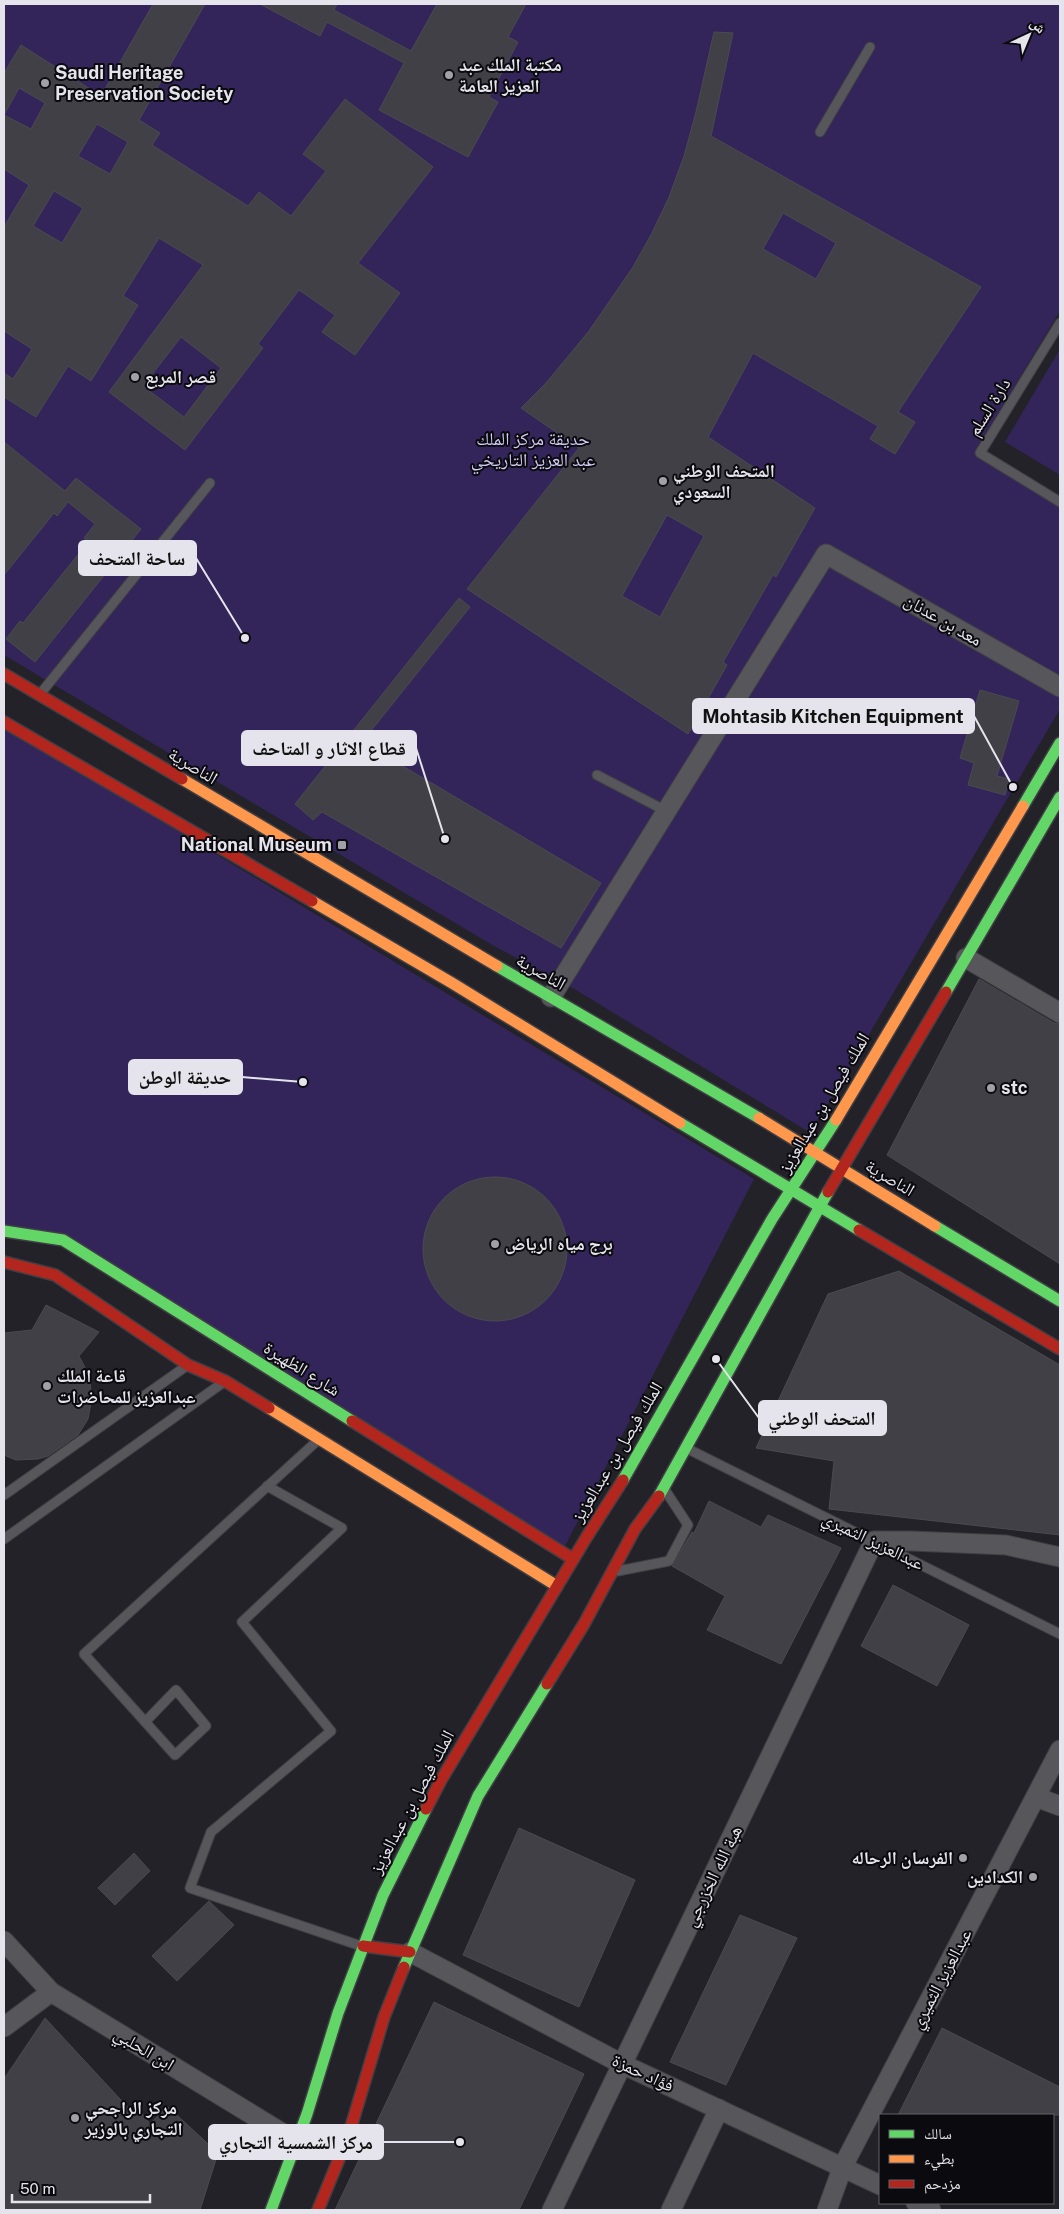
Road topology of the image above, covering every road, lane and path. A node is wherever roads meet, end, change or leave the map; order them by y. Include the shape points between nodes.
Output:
1 (870, 47) dead end
2 (820, 132) dead end
3 (1060, 323) edge
4 (210, 483) dead end
5 (1060, 502) edge
6 (4, 674) edge
7 (1060, 687) edge
8 (39, 695) junction
9 (4, 722) edge
10 (1060, 743) edge
11 (597, 775) dead end
12 (1060, 797) edge
13 (666, 811) junction
14 (472, 951) junction
15 (966, 958) junction
16 (452, 984) junction
17 (551, 997) junction
18 (1060, 1013) edge
19 (816, 1152) junction
20 (842, 1170) junction
21 (792, 1189) junction
22 (820, 1206) junction
23 (4, 1231) edge
24 (4, 1262) edge
25 (1060, 1301) edge
26 (1060, 1348) edge
27 (188, 1365) junction
28 (225, 1381) junction
29 (319, 1439) junction
30 (685, 1448) junction
31 (267, 1486) junction
32 (664, 1488) junction
33 (4, 1495) edge
34 (4, 1539) edge
35 (874, 1541) junction
36 (1060, 1557) edge
37 (573, 1559) junction
38 (613, 1572) junction
39 (557, 1586) junction
40 (1060, 1634) edge
41 (145, 1722) junction
42 (1060, 1750) edge
43 (1036, 1797) junction
44 (1060, 1806) edge
45 (4, 1941) edge
46 (363, 1946) junction
47 (410, 1952) junction
48 (51, 1992) junction
49 (4, 2026) edge
50 (622, 2064) junction
51 (719, 2109) junction
52 (297, 2142) junction
53 (843, 2166) junction
54 (879, 2184) edge
55 (918, 2204) edge
56 (271, 2210) edge
57 (318, 2210) edge
58 (552, 2210) edge
59 (671, 2210) edge
60 (827, 2210) edge
61 (931, 2210) edge

1 - 2 lane
3 - 5 lane, دارة السلم via 980,453
4 - 8 lane
6 - 8 street, الناصرية
7 - 13 street, معد بن عدنان via 826,554
8 - 14 street, الناصرية
9 - 16 street
10 - 19 street, الملك فيصل بن عبدالعزيز
11 - 13 lane
12 - 15 street
13 - 17 street
14 - 16 street via 485,964 484,980 471,990
14 - 17 street, الناصرية
15 - 18 street
15 - 20 street
16 - 21 street
17 - 19 street, الناصرية
19 - 20 street, الناصرية
19 - 21 street, الملك فيصل بن عبدالعزيز
20 - 22 street
20 - 25 street, الناصرية
21 - 22 street
21 - 37 street, الملك فيصل بن عبدالعزيز via 639,1455
22 - 26 street
22 - 30 street
23 - 37 street, شارع الظهيرة via 62,1240
24 - 27 street via 55,1275
27 - 28 street
27 - 33 lane
28 - 29 street
28 - 34 lane
29 - 31 lane
29 - 39 street
30 - 32 street
30 - 35 lane, عبدالعزيز الثميري
31 - 41 lane via 84,1654
31 - 46 lane via 342,1528 242,1622 331,1731 210,1832 190,1888
32 - 38 street via 635,1529
32 - 38 lane via 688,1525 669,1561
35 - 36 street via 1006,1546
35 - 40 lane, عبدالعزيز الثميري
35 - 50 street, هبة الله الخزرجي
37 - 39 street, الملك فيصل بن عبدالعزيز
38 - 47 street via 478,1796
39 - 46 street, الملك فيصل بن عبدالعزيز via 441,1780 383,1895
41 - 41 lane via 175,1755 206,1726 176,1690
42 - 43 street, عبدالعزيز الثميري
43 - 44 street
43 - 53 street, عبدالعزيز الثميري
45 - 48 street, ابن الحلبي
46 - 47 street
46 - 52 street, الملك فيصل بن عبدالعزيز
47 - 50 street, فؤاد حمزة
47 - 57 street via 384,2017 348,2137
48 - 49 street
48 - 52 street, ابن الحلبي
50 - 51 street, فؤاد حمزة
50 - 58 street, هبة الله الخزرجي
51 - 53 street, فؤاد حمزة
51 - 59 street
52 - 56 street, الملك فيصل بن عبدالعزيز
53 - 54 street, فؤاد حمزة
53 - 60 street, عبدالعزيز الثميري
55 - 61 street

